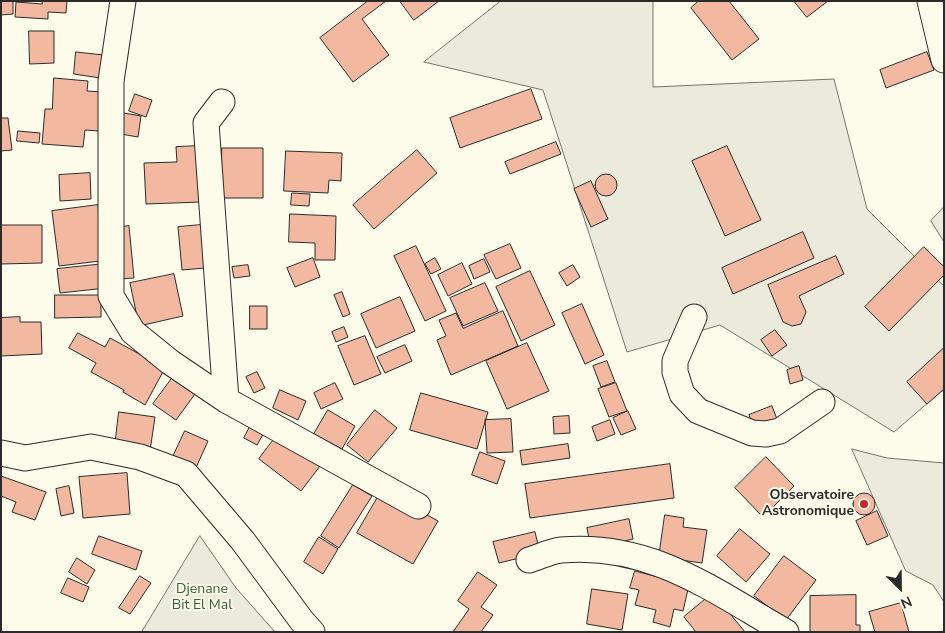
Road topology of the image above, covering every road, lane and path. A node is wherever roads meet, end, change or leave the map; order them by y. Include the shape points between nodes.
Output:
1 (123, 1) edge
2 (930, 1) edge
3 (944, 60) edge
4 (222, 102) dead end
5 (694, 317) dead end
6 (226, 400) junction
7 (822, 402) dead end
8 (1, 453) edge
9 (418, 506) dead end
10 (528, 560) dead end
11 (312, 632) edge
12 (786, 632) edge

1 - 6 street via 111,81 111,296 133,332
2 - 3 street
4 - 6 street via 206,123
5 - 7 street via 675,360 675,372 682,394 698,411 752,433 766,434 780,430
6 - 9 street
8 - 11 street via 25,458 91,448 140,457 186,474 243,541
10 - 12 street via 560,550 609,550 648,558 694,577

